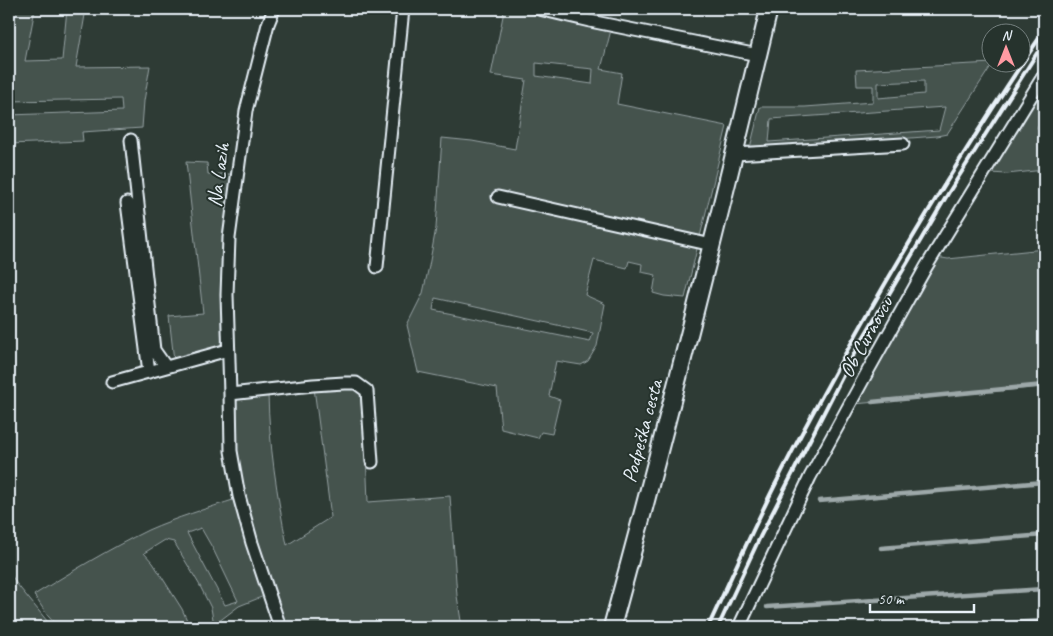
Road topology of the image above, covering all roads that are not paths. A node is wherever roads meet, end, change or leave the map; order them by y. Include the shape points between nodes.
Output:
1 (274, 9) edge
2 (404, 9) edge
3 (538, 9) edge
4 (770, 9) edge
5 (758, 55) junction
6 (1044, 75) edge
7 (131, 140) dead end
8 (903, 144) dead end
9 (735, 154) junction
10 (498, 197) dead end
11 (127, 203) dead end
12 (712, 245) junction
13 (377, 267) dead end
14 (228, 350) junction
15 (166, 367) junction
16 (149, 372) junction
17 (112, 382) dead end
18 (230, 394) junction
19 (372, 462) dead end
20 (280, 627) edge
21 (612, 627) edge
22 (739, 627) edge

1 - 14 street, Na Lazih via 246,111 228,238
2 - 13 street
3 - 5 street
4 - 5 main road, Podpeška cesta
5 - 9 main road, Podpeška cesta
6 - 22 street, Ob Curnovcu via 926,267 879,352 810,477
7 - 15 street via 154,350
8 - 9 street
9 - 12 main road, Podpeška cesta
10 - 12 street
11 - 16 street
12 - 21 main road, Podpeška cesta
14 - 15 street
14 - 18 street, Na Lazih
15 - 16 street
16 - 17 street
18 - 19 street via 313,384 356,383 367,391
18 - 20 street, Na Lazih via 231,452 239,496

